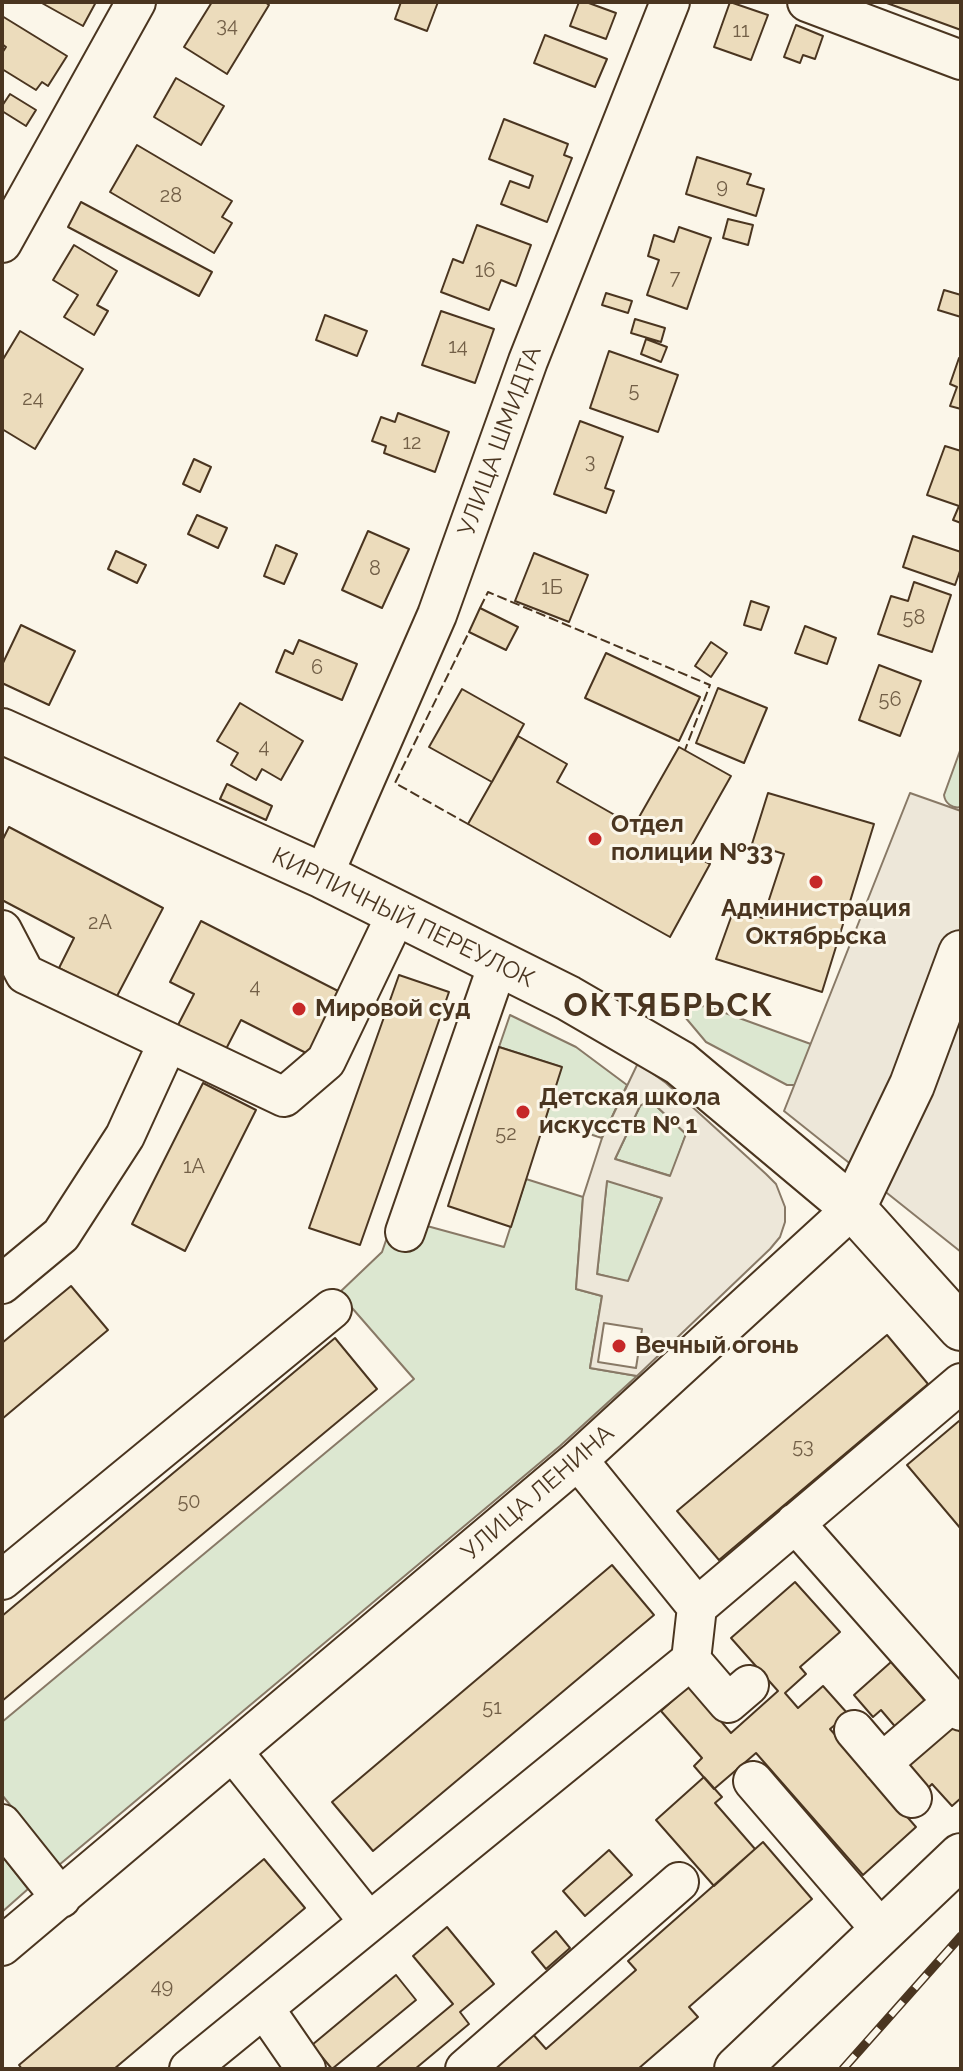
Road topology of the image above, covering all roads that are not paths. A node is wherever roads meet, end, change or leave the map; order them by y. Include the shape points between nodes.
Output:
1 (136, 2) edge
2 (670, 2) edge
3 (807, 2) edge
4 (961, 60) edge
5 (2, 243) edge
6 (2, 731) edge
7 (323, 876) junction
8 (397, 913) junction
9 (2, 930) edge
10 (961, 953) edge
11 (498, 964) junction
12 (168, 1042) junction
13 (853, 1208) junction
14 (405, 1232) dead end
15 (2, 1284) edge
16 (332, 1309) dead end
17 (961, 1328) edge
18 (961, 1383) edge
19 (578, 1460) junction
20 (795, 1523) junction
21 (2, 1580) edge
22 (697, 1607) junction
23 (691, 1660) junction
24 (749, 1685) dead end
25 (957, 1706) edge
26 (854, 1730) dead end
27 (233, 1752) junction
28 (882, 1763) junction
29 (753, 1781) dead end
30 (912, 1798) dead end
31 (2, 1824) edge
32 (961, 1856) edge
33 (679, 1882) dead end
34 (61, 1898) junction
35 (369, 1922) junction
36 (883, 1932) junction
37 (2, 1946) edge
38 (264, 2008) junction
39 (189, 2069) edge
40 (306, 2069) edge
41 (465, 2069) edge
42 (737, 2069) edge

1 - 5 street
2 - 7 street, УЛИЦА ШМИДТА via 528,361 437,615
3 - 4 street
6 - 7 main road, КИРПИЧНЫЙ ПЕРЕУЛОК
7 - 8 main road, КИРПИЧНЫЙ ПЕРЕУЛОК
8 - 11 main road, КИРПИЧНЫЙ ПЕРЕУЛОК
8 - 12 street via 326,1061 284,1097
9 - 12 street via 25,974
10 - 13 main road, УЛИЦА ЛЕНИНА via 912,1085
11 - 13 main road, КИРПИЧНЫЙ ПЕРЕУЛОК via 680,1063
11 - 14 street
12 - 15 street via 125,1136 61,1235
13 - 17 main road, КИРПИЧНЫЙ ПЕРЕУЛОК
13 - 19 street, УЛИЦА ЛЕНИНА
16 - 21 street
18 - 20 street
19 - 22 street
19 - 27 street, УЛИЦА ЛЕНИНА
20 - 22 street
20 - 25 street
22 - 23 street
23 - 24 street via 728,1703
23 - 35 street
25 - 28 street
26 - 28 street
27 - 34 street, УЛИЦА ЛЕНИНА
27 - 35 street
28 - 30 street
29 - 36 street
31 - 34 street
32 - 36 main road
33 - 41 street
34 - 37 street, УЛИЦА ЛЕНИНА
35 - 38 street
36 - 42 main road
38 - 39 street
38 - 40 street

